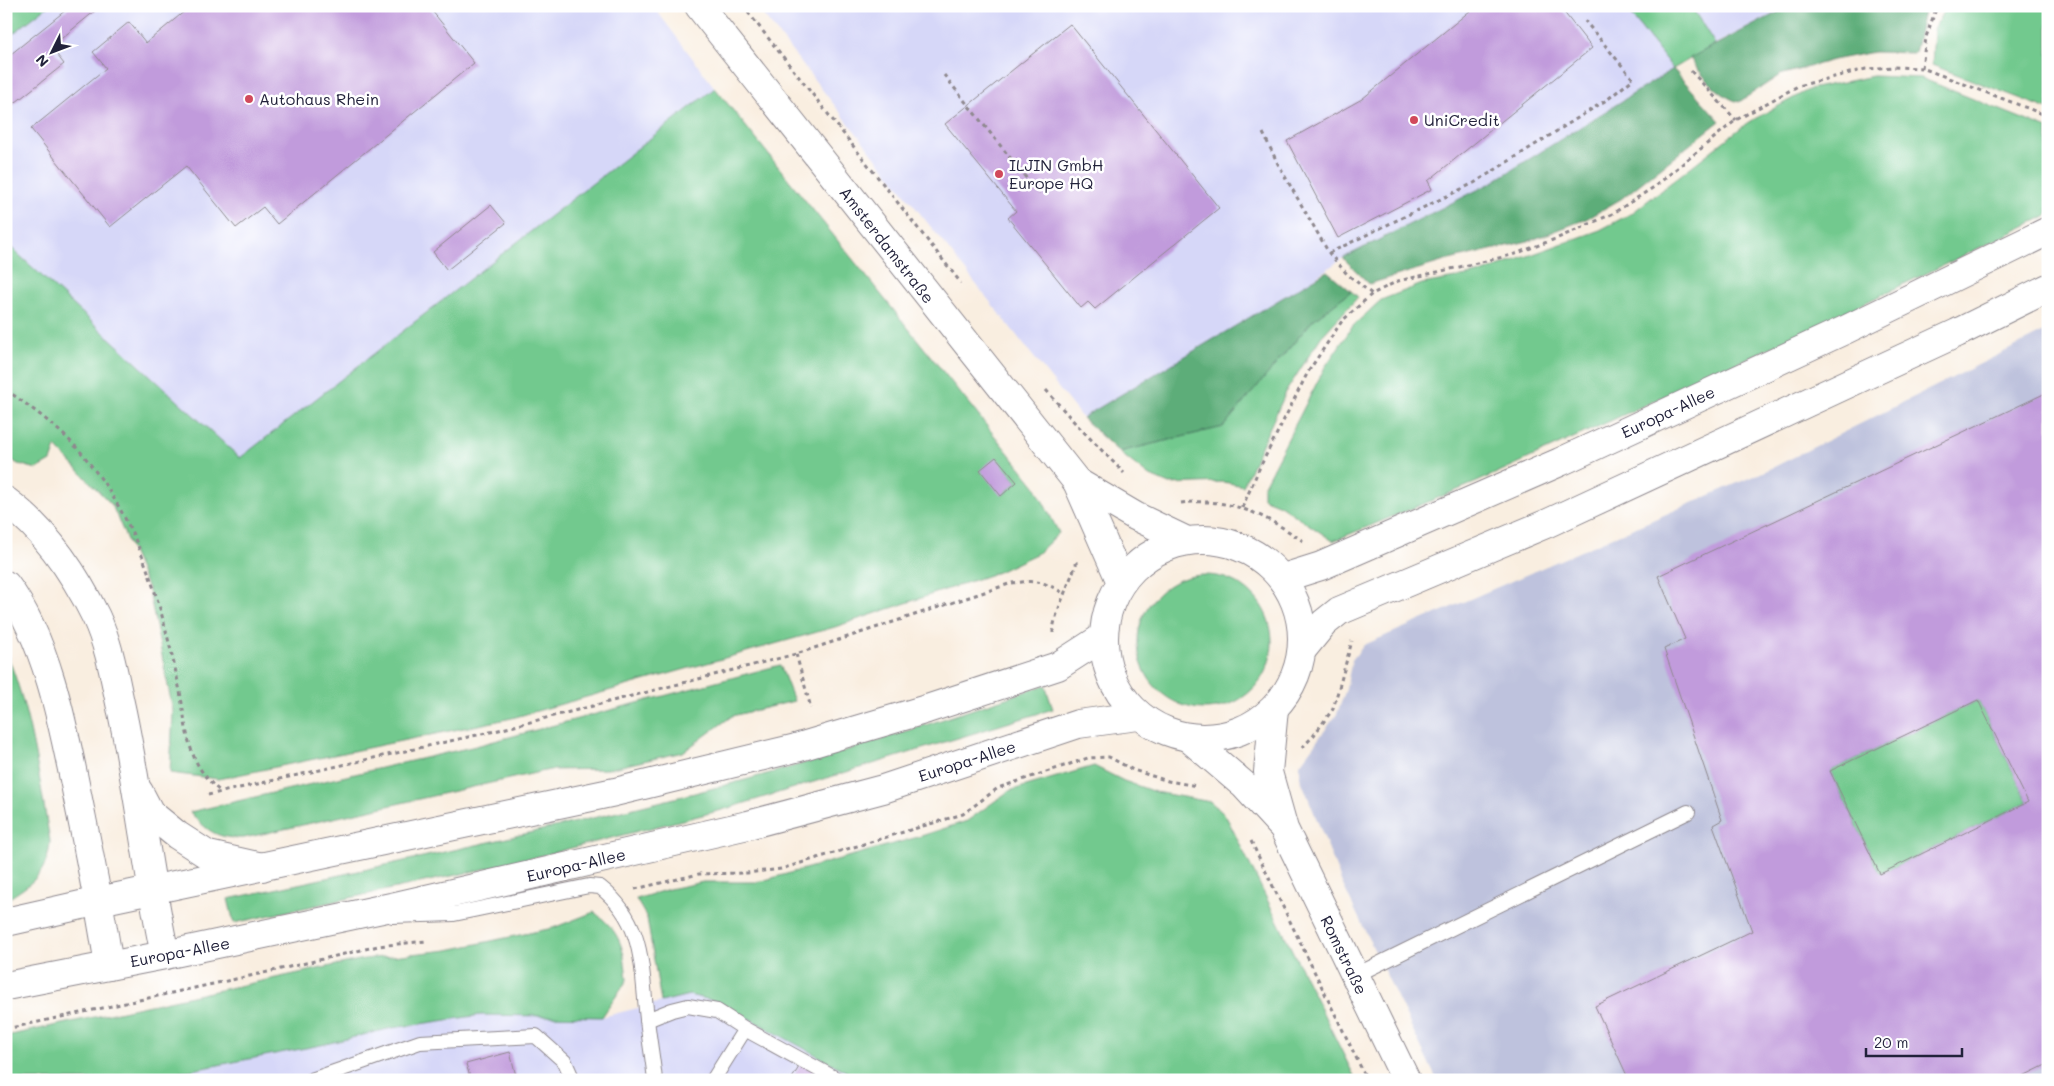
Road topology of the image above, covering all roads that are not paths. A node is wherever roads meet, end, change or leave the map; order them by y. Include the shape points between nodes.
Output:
1 (699, 6) edge
2 (2048, 231) edge
3 (2048, 288) edge
4 (1077, 482) junction
5 (6, 501) edge
6 (1185, 540) junction
7 (1282, 578) junction
8 (1121, 582) junction
9 (6, 585) edge
10 (1104, 637) junction
11 (1302, 650) junction
12 (1274, 709) junction
13 (1138, 716) junction
14 (1189, 738) junction
15 (135, 784) junction
16 (1688, 812) dead end
17 (1284, 829) junction
18 (262, 867) junction
19 (151, 890) junction
20 (99, 901) junction
21 (363, 914) junction
22 (6, 922) edge
23 (165, 955) junction
24 (109, 966) junction
25 (1354, 976) junction
26 (6, 986) edge
27 (647, 1020) junction
28 (744, 1029) junction
29 (311, 1080) edge
30 (573, 1080) edge
31 (655, 1080) edge
32 (713, 1080) edge
33 (838, 1080) edge
34 (1406, 1080) edge

1 - 4 main road, Amsterdamstraße
2 - 7 main road, Europa-Allee via 1848,329 1560,462 1321,566
3 - 11 main road via 1557,519 1339,611 1324,623
4 - 6 main road, Amsterdamstraße via 1135,516
4 - 8 main road, Amsterdamstraße
5 - 15 main road via 53,547 97,619 112,663
6 - 7 main road via 1210,539 1236,544 1265,560
6 - 8 main road via 1162,547 1140,561
7 - 11 main road via 1300,617
8 - 10 main road via 1108,608
9 - 20 main road via 25,613 46,669 68,752
10 - 13 main road via 1110,676
10 - 18 main road via 1058,666 796,748 615,792
11 - 12 main road via 1294,681
12 - 14 main road via 1253,726 1229,735
12 - 17 main road, Romstraße via 1268,772
13 - 14 main road via 1162,730
13 - 21 main road, Europa-Allee via 1078,724 883,789 748,825
14 - 17 main road, Romstraße via 1244,785
15 - 18 main road via 150,813 177,835 208,855
15 - 19 main road
16 - 25 lane
17 - 25 main road, Romstraße
18 - 19 main road
19 - 20 main road
19 - 23 main road
20 - 22 main road
20 - 24 main road
21 - 23 main road, Europa-Allee
21 - 27 lane via 406,917 454,914 589,886 600,887 624,909 636,933
23 - 24 main road, Europa-Allee
24 - 26 main road, Europa-Allee
25 - 34 main road, Romstraße
27 - 28 lane via 688,1006 717,1011
27 - 31 lane
28 - 32 lane
28 - 33 lane
29 - 30 lane via 420,1042 536,1036 565,1062

